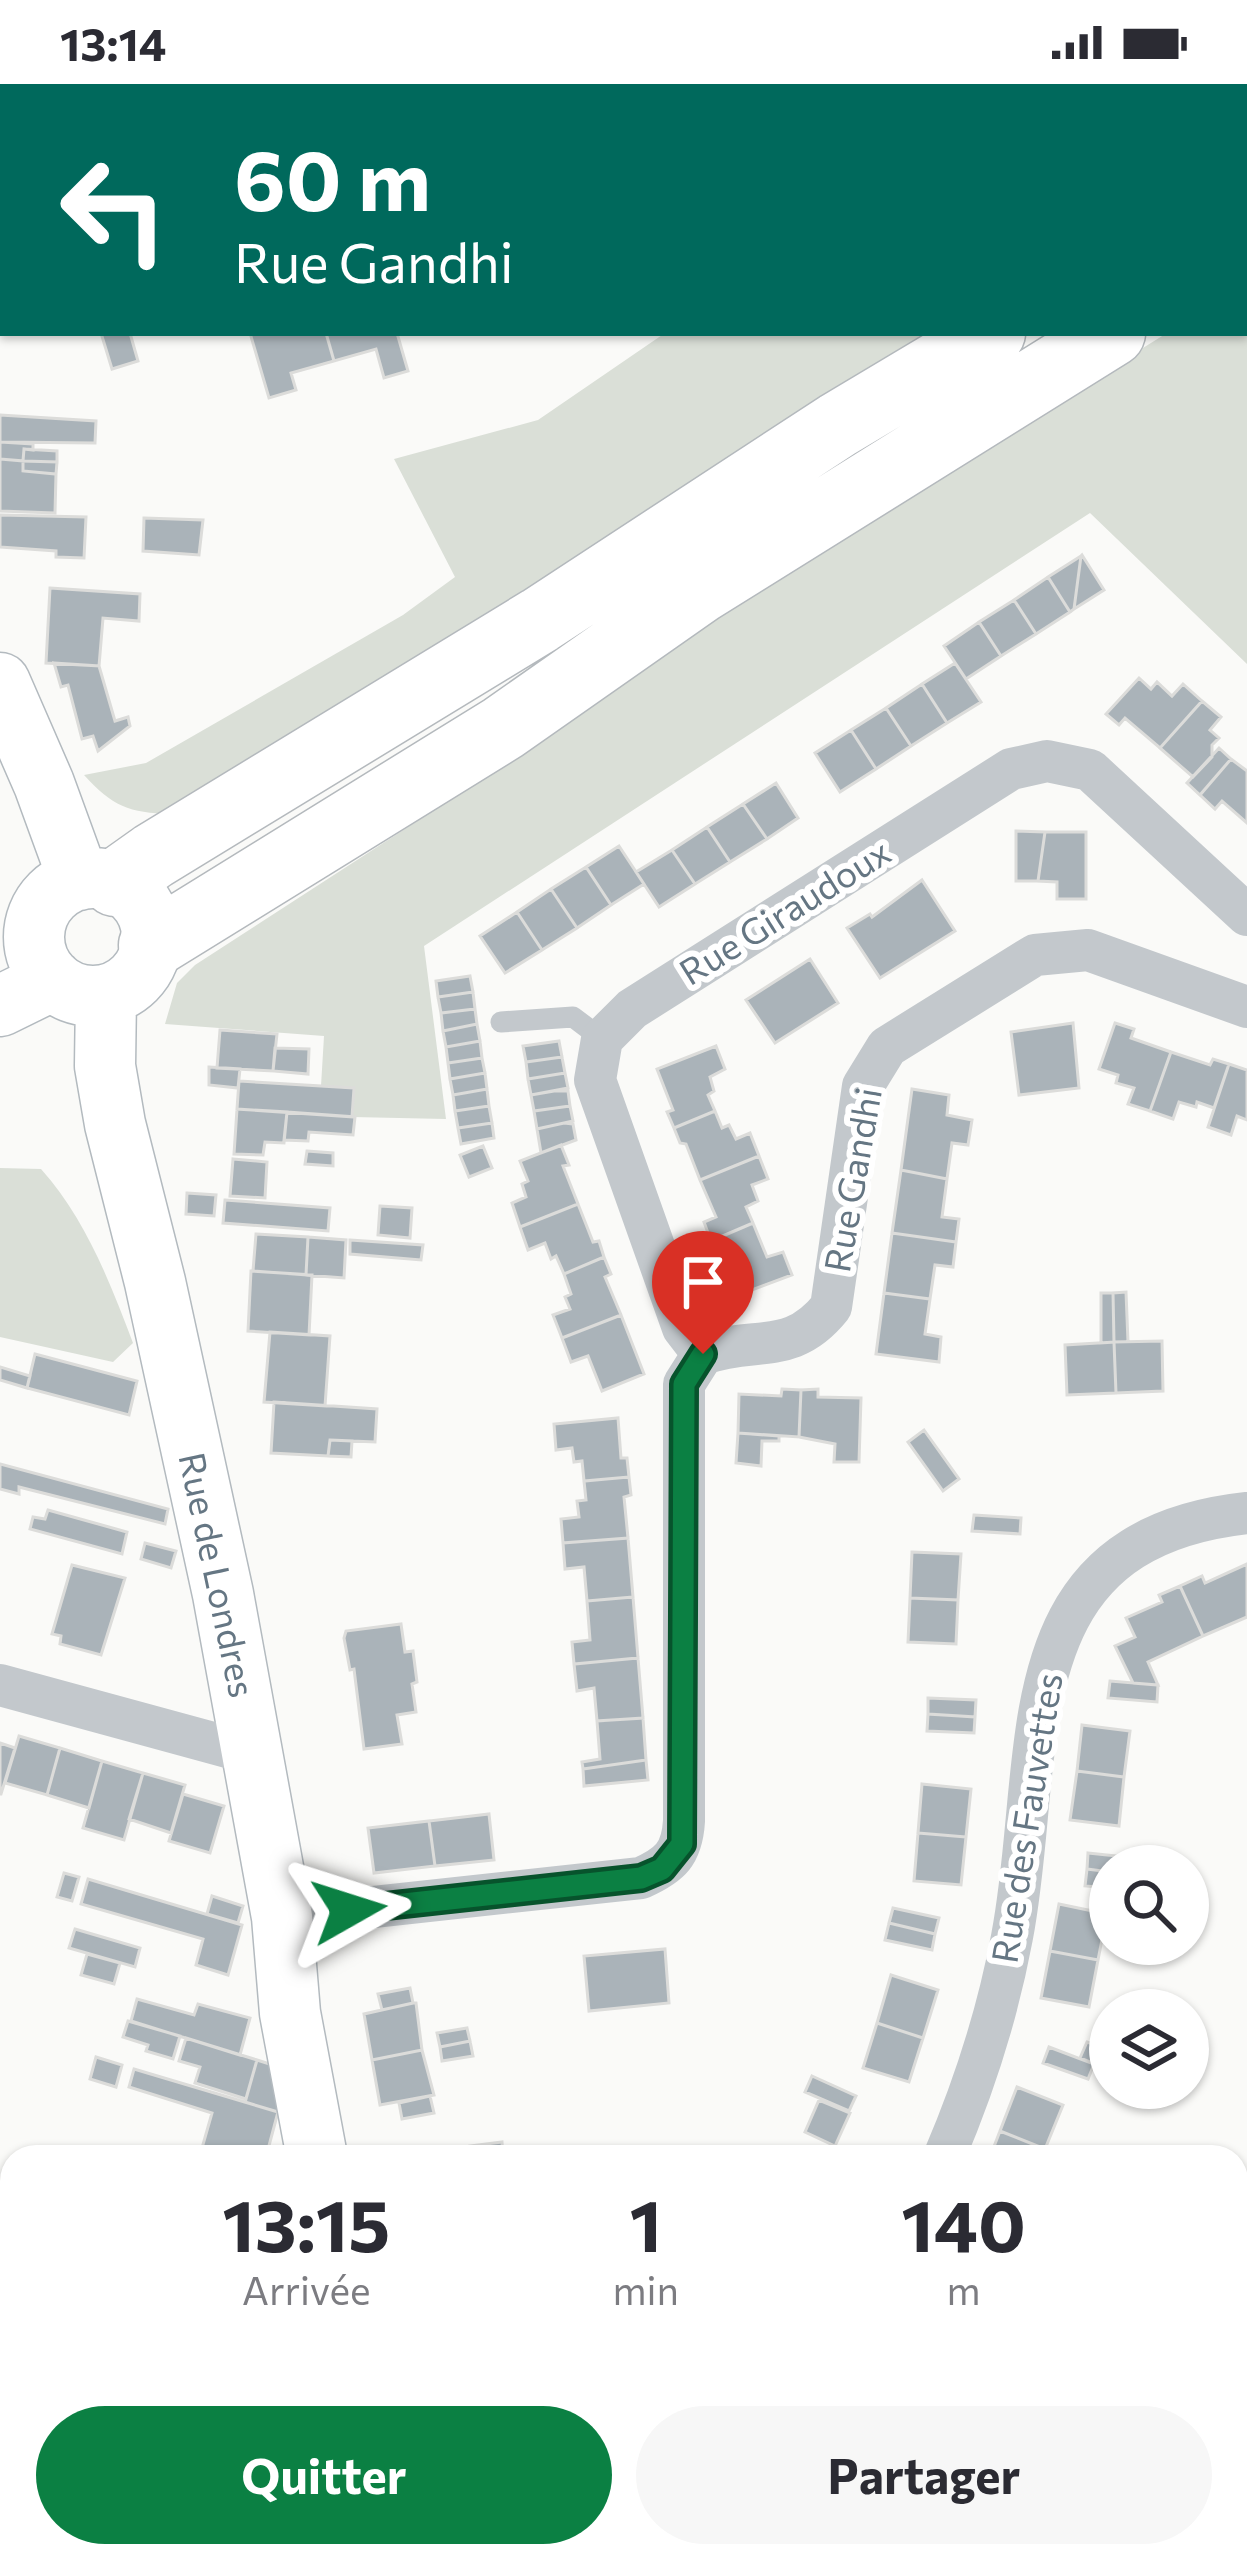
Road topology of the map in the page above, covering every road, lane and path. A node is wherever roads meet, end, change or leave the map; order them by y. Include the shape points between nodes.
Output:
1 (987, 336) edge
2 (1085, 350) edge
3 (0, 683) edge
4 (97, 882) junction
5 (1247, 915) edge
6 (152, 945) junction
7 (48, 962) edge
8 (0, 1006) edge
9 (1247, 1007) edge
10 (501, 1022) dead end
11 (602, 1039) junction
12 (703, 1354) junction
13 (1247, 1513) edge
14 (0, 1685) edge
15 (253, 1754) junction
16 (282, 1917) junction
17 (315, 2145) edge
18 (948, 2145) edge

1 - 4 highway via 540,620 153,856
2 - 6 highway
3 - 4 street
4 - 6 street via 132,893
4 - 7 street via 51,897
5 - 11 street, Rue Giraudoux via 1090,770 1047,761 1011,769 632,1009
6 - 7 street via 128,986
7 - 8 street
7 - 15 street, Rue de Londres via 105,1066
9 - 12 street, Rue Gandhi via 1088,950 1035,955 887,1047 863,1086 831,1306 798,1338
10 - 11 lane via 573,1017
11 - 12 street via 595,1079 683,1328
12 - 16 street via 684,1384 682,1844 662,1869 641,1878
13 - 18 street, Rue des Fauvettes via 1151,1535 1112,1560 1059,1638 1036,1727 1012,1937
14 - 15 street
15 - 16 street, Rue de Londres
16 - 17 street, Rue de Londres

